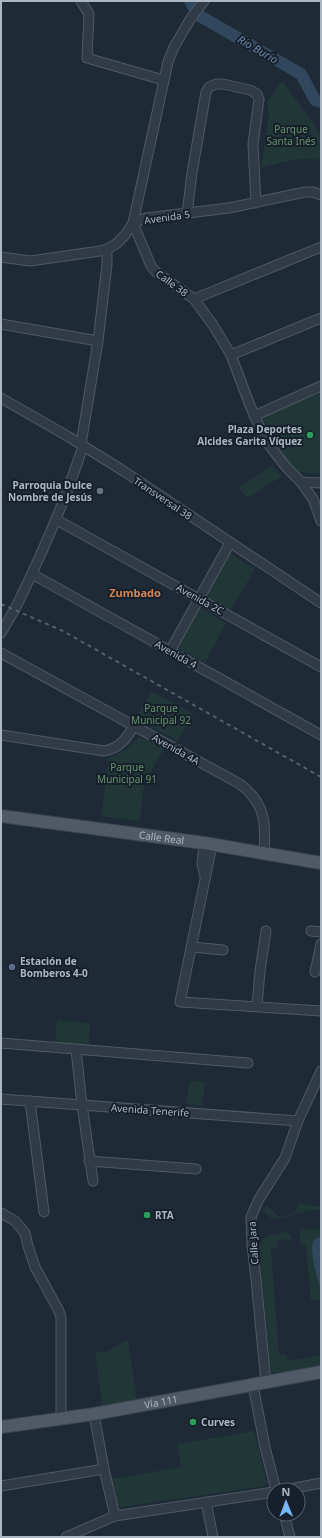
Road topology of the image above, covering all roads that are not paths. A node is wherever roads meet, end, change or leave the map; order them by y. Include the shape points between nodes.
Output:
1 (81, 1) edge
2 (203, 3) edge
3 (163, 80) junction
4 (320, 194) edge
5 (256, 203) junction
6 (187, 214) junction
7 (133, 223) junction
8 (321, 247) edge
9 (107, 249) junction
10 (1, 257) edge
11 (194, 299) junction
12 (321, 318) edge
13 (1, 324) edge
14 (98, 341) junction
15 (231, 355) junction
16 (321, 386) edge
17 (1, 398) edge
18 (254, 416) junction
19 (82, 445) junction
20 (301, 482) junction
21 (321, 483) edge
22 (57, 520) junction
23 (321, 521) edge
24 (230, 542) junction
25 (32, 574) junction
26 (199, 598) junction
27 (321, 603) edge
28 (3, 623) edge
29 (1, 633) edge
30 (170, 651) junction
31 (1, 653) edge
32 (321, 667) edge
33 (134, 726) junction
34 (321, 735) edge
35 (1, 736) edge
36 (1, 808) edge
37 (1, 816) edge
38 (208, 844) junction
39 (264, 850) junction
40 (321, 854) edge
41 (321, 863) edge
42 (266, 931) dead end
43 (311, 931) dead end
44 (321, 932) edge
45 (321, 944) edge
46 (192, 947) junction
47 (223, 950) dead end
48 (315, 972) dead end
49 (257, 1006) junction
50 (321, 1011) edge
51 (1, 1043) edge
52 (76, 1050) junction
53 (248, 1063) dead end
54 (321, 1071) edge
55 (1, 1099) edge
56 (30, 1101) junction
57 (82, 1105) junction
58 (298, 1121) junction
59 (90, 1161) junction
60 (196, 1169) dead end
61 (93, 1181) dead end
62 (44, 1212) dead end
63 (1, 1213) edge
64 (321, 1372) edge
65 (266, 1382) junction
66 (253, 1385) junction
67 (94, 1414) junction
68 (62, 1419) junction
69 (1, 1427) edge
70 (104, 1469) junction
71 (273, 1482) edge
72 (321, 1483) edge
73 (1, 1486) edge
74 (306, 1486) edge
75 (266, 1492) edge
76 (206, 1502) junction
77 (115, 1516) junction
78 (286, 1522) edge
79 (66, 1537) edge
80 (213, 1537) edge
81 (290, 1537) edge

1 - 3 street via 88,14 87,58
2 - 3 street via 174,47
3 - 7 street
4 - 5 street, Avenida 5 via 306,192
5 - 6 street, Avenida 5
5 - 6 street via 253,144 259,99 257,94 250,90 216,84 209,87 206,92
6 - 7 street, Avenida 5 via 146,218
7 - 9 street, Avenida 5 via 120,239
7 - 11 street, Calle 38 via 150,266
8 - 11 street
9 - 10 street, Avenida 5 via 30,261
9 - 14 street
11 - 15 street, Calle 38
12 - 15 street
13 - 14 street
14 - 19 street
15 - 18 street, Calle 38
16 - 18 street
17 - 19 street, Transversal 38
18 - 20 street, Calle 38 via 265,440
19 - 22 street via 73,479
19 - 24 street, Transversal 38
20 - 21 street
20 - 23 street, Calle 38 via 313,499
22 - 25 street
22 - 26 street, Avenida 2C
24 - 26 street
24 - 27 street, Transversal 38
25 - 28 street via 15,609
25 - 30 street, Avenida 4
26 - 30 street
26 - 32 street, Avenida 2C
28 - 29 street
30 - 34 street, Avenida 4
31 - 33 street, Avenida 4A
33 - 35 street via 121,744 104,751
33 - 39 street, Avenida 4A via 248,790 262,809
36 - 39 main road, Calle Real
37 - 38 main road, Calle Real
38 - 39 main road, Calle Real
38 - 46 street via 202,864 206,879
39 - 40 main road, Calle Real
39 - 41 main road, Calle Real
42 - 49 street
43 - 44 street
45 - 48 street
46 - 47 street
46 - 49 street via 180,1002
49 - 50 street
51 - 52 street
52 - 53 street
52 - 57 street
54 - 58 street, Calle Jara
55 - 56 street, Avenida Tenerife
56 - 57 street, Avenida Tenerife
56 - 62 street
57 - 58 street, Avenida Tenerife
57 - 59 street
58 - 65 street, Calle Jara via 285,1158 259,1198 251,1218
59 - 60 street
59 - 61 street
63 - 68 street via 15,1221 25,1233 35,1267 61,1318
64 - 65 main road, Vía 111
65 - 66 main road, Vía 111
66 - 67 main road, Vía 111
66 - 71 street
67 - 68 main road, Vía 111
67 - 70 street
68 - 69 main road, Vía 111
70 - 73 street
70 - 77 street
72 - 74 street
75 - 76 street
76 - 77 street
76 - 80 street
77 - 79 street
78 - 81 street

